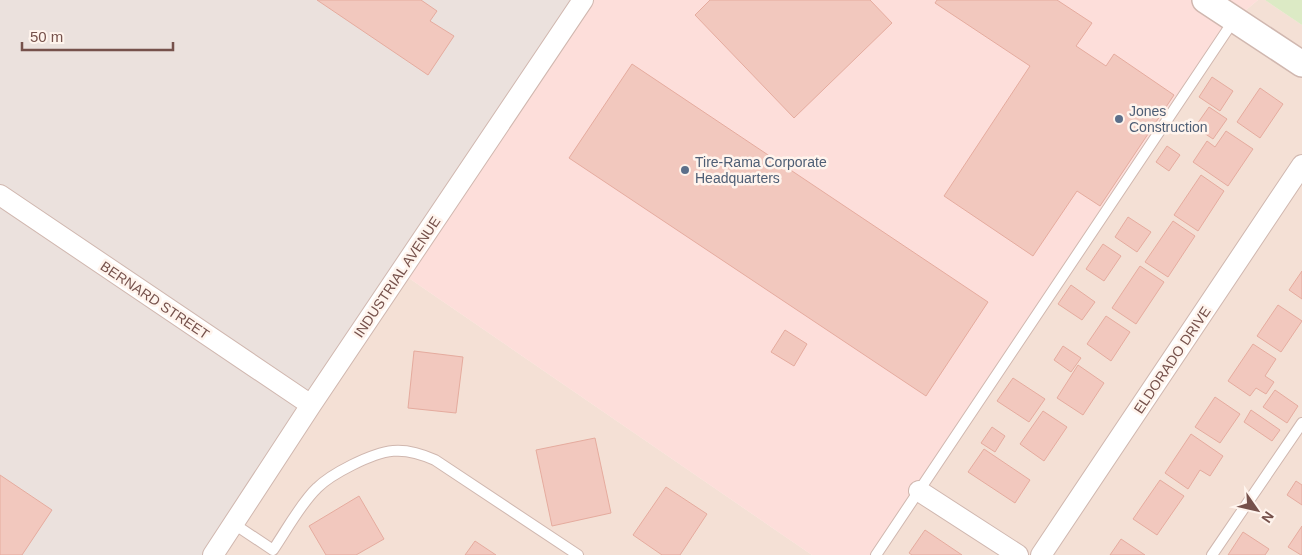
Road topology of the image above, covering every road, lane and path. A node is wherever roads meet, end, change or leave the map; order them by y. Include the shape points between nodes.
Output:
1 (582, 0) edge
2 (1205, 0) edge
3 (1234, 20) junction
4 (1302, 64) edge
5 (1302, 165) edge
6 (0, 196) edge
7 (311, 405) junction
8 (1302, 423) edge
9 (919, 491) junction
10 (234, 524) junction
11 (271, 553) edge
12 (213, 555) edge
13 (578, 555) edge
14 (876, 555) edge
15 (1018, 555) edge
16 (1041, 555) edge
17 (1212, 555) edge

1 - 7 street, INDUSTRIAL AVENUE
2 - 3 street
3 - 4 street
3 - 9 lane
5 - 16 street, ELDORADO DRIVE
6 - 7 street, BERNARD STREET
7 - 10 street, INDUSTRIAL AVENUE
8 - 17 lane
9 - 14 lane
9 - 15 street
10 - 11 lane
10 - 12 street, INDUSTRIAL AVENUE
11 - 13 lane via 316,488 335,473 377,452 398,450 419,452 435,460

